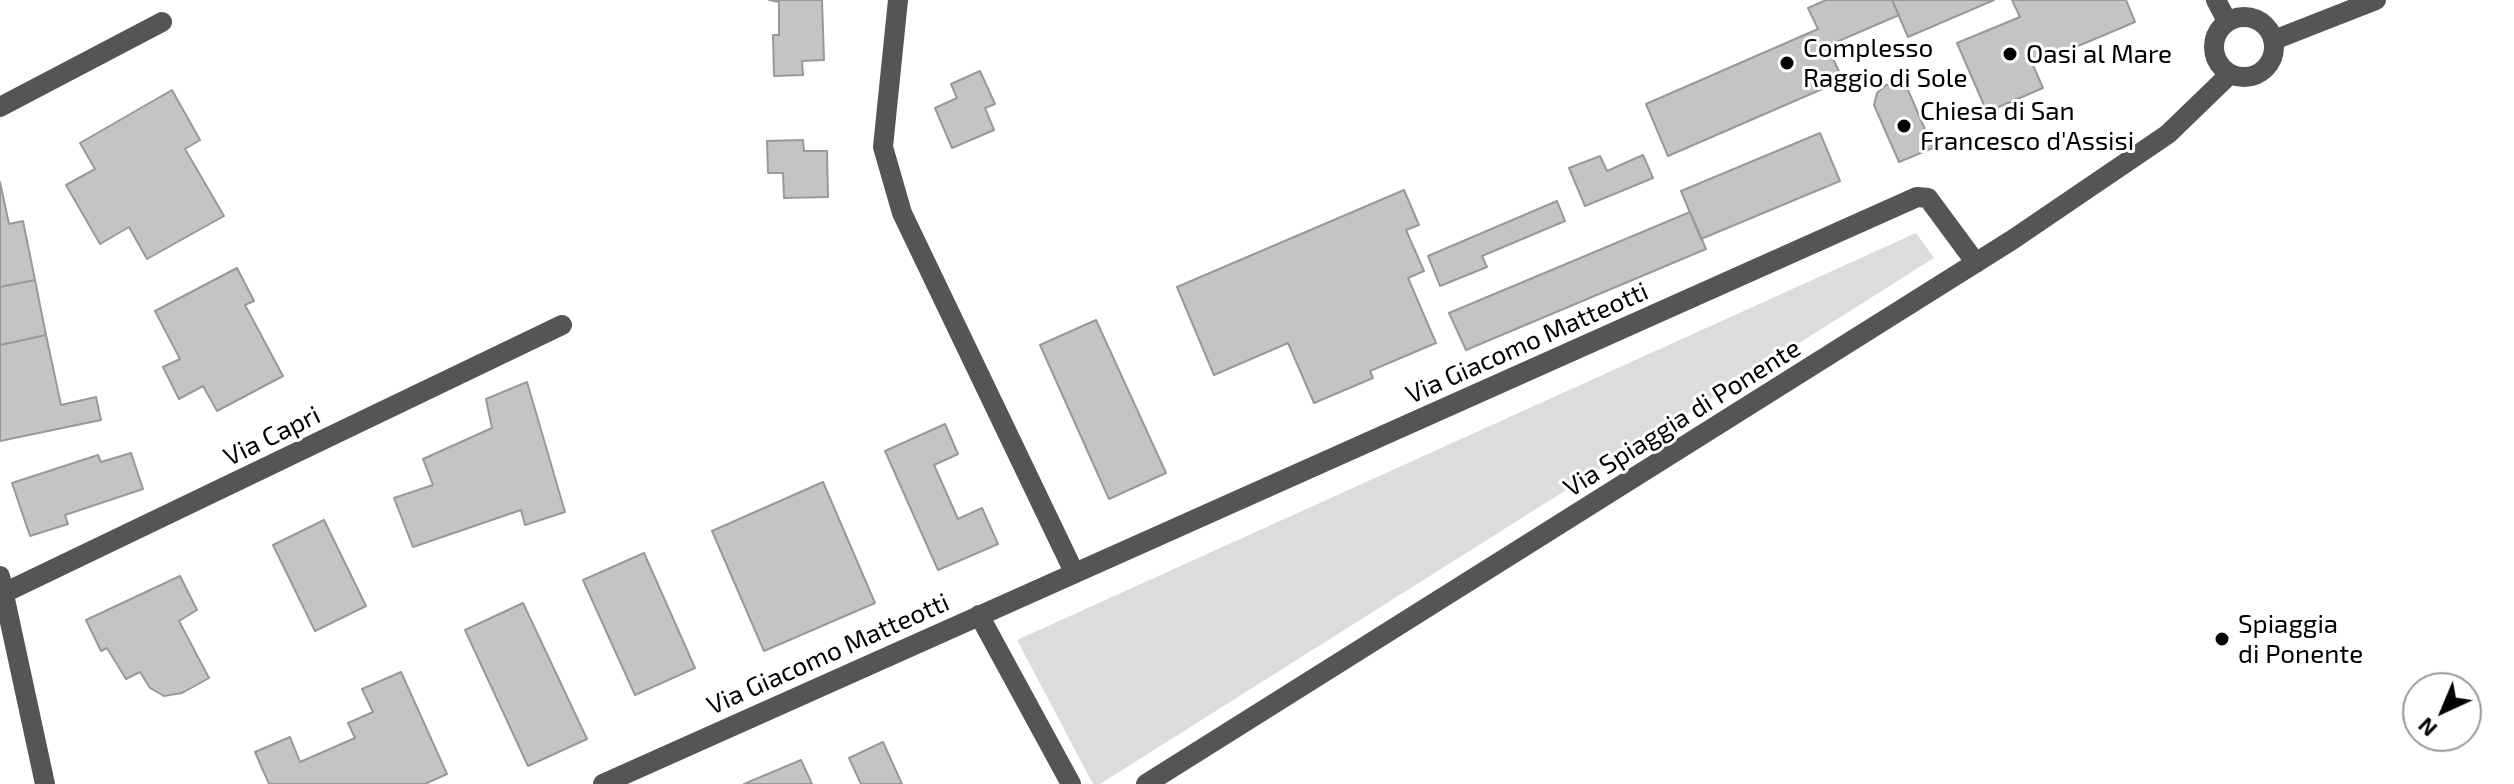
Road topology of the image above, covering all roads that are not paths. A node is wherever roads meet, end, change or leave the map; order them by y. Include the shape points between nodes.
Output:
1 (898, 0) edge
2 (2216, 0) edge
3 (2376, 0) edge
4 (2227, 21) junction
5 (162, 22) dead end
6 (2274, 40) junction
7 (2229, 75) junction
8 (0, 107) edge
9 (1976, 263) junction
10 (562, 325) dead end
11 (1074, 572) junction
12 (2, 585) edge
13 (979, 615) junction
14 (45, 784) edge
15 (603, 784) edge
16 (1071, 784) edge
17 (1146, 784) edge

1 - 11 street via 883,147 902,213
2 - 4 street
3 - 6 street
4 - 6 street via 2241,16 2256,19
4 - 7 street via 2213,48 2217,63
5 - 8 street
6 - 7 street via 2273,58 2263,72 2246,78
7 - 9 street, Via Spiaggia di Ponente via 2168,134
9 - 11 street, Via Giacomo Matteotti via 1938,209 1928,198 1917,197
9 - 17 street, Via Spiaggia di Ponente
10 - 12 street, Via Capri
11 - 13 street, Via Giacomo Matteotti
12 - 14 street, Via Capri
13 - 15 street, Via Giacomo Matteotti
13 - 16 street

